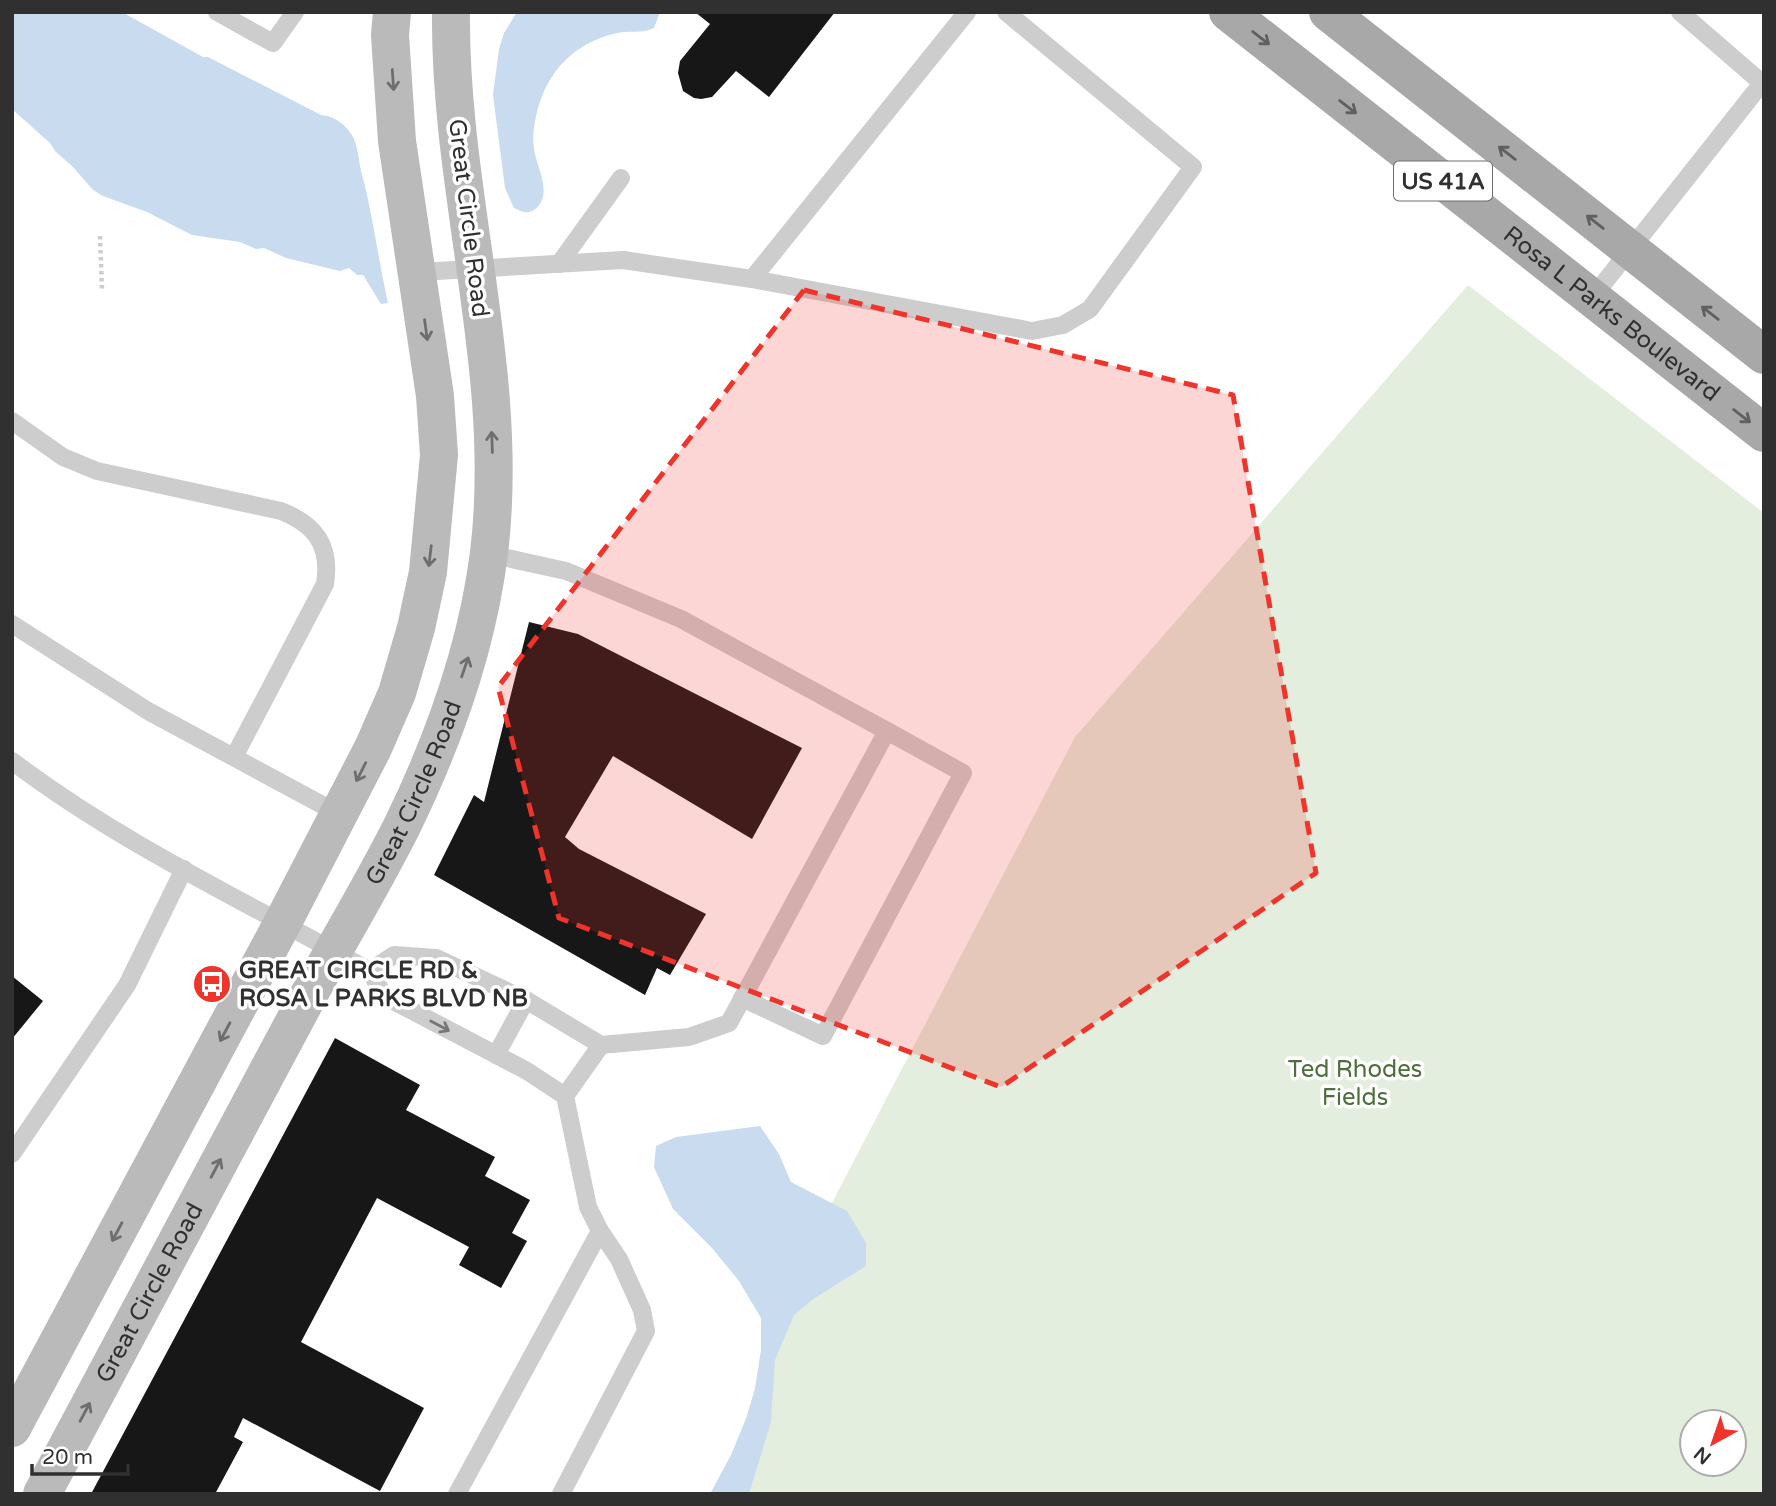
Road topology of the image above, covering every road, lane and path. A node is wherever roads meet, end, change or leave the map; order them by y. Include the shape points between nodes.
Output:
1 (217, 12) edge
2 (295, 12) edge
3 (391, 12) edge
4 (451, 12) edge
5 (967, 12) edge
6 (1006, 12) edge
7 (1228, 12) edge
8 (1328, 12) edge
9 (1680, 12) edge
10 (1763, 83) edge
11 (621, 178) dead end
12 (100, 236) dead end
13 (1629, 249) junction
14 (558, 264) junction
15 (475, 268) junction
16 (419, 272) junction
17 (752, 279) junction
18 (102, 290) dead end
19 (1592, 298) junction
20 (1764, 355) edge
21 (12, 421) edge
22 (1764, 433) edge
23 (489, 554) junction
24 (12, 624) edge
25 (887, 731) junction
26 (234, 757) junction
27 (12, 761) edge
28 (339, 814) junction
29 (184, 869) junction
30 (283, 922) junction
31 (333, 950) junction
32 (370, 971) junction
33 (742, 998) junction
34 (526, 1000) junction
35 (601, 1045) junction
36 (496, 1055) junction
37 (565, 1096) junction
38 (12, 1154) edge
39 (600, 1231) junction
40 (12, 1428) edge
41 (42, 1494) edge
42 (457, 1494) edge
43 (561, 1494) edge

1 - 2 lane via 274,43
3 -> 16 street via 397,141
4 - 15 street, Great Circle Road via 460,159
5 - 17 lane
6 - 17 lane via 1193,167 1090,309 1063,325 1032,331
7 -> 19 main road, Rosa L Parks Boulevard / US 41A
13 -> 8 main road, US 41A
9 - 10 lane
10 - 13 lane
11 - 14 lane
12 - 18 path
13 - 19 lane
20 -> 13 main road, US 41A
14 - 15 lane
14 - 17 lane via 623,260
15 - 16 lane
23 -> 15 street, Great Circle Road via 494,485 490,384
16 -> 28 street via 439,455 428,572 397,693
19 -> 22 main road, Rosa L Parks Boulevard / US 41A
21 - 26 lane via 64,457 97,471 281,511 317,536 326,559 325,584
23 - 25 lane via 566,571 681,619
31 -> 23 street, Great Circle Road via 401,827 443,733 472,646
24 - 26 lane via 148,711
25 - 33 lane
25 - 33 lane via 963,774 823,1036
26 - 28 lane
27 - 29 lane via 61,797
28 - 30 street
29 - 30 lane
29 - 38 lane via 127,985
30 - 31 lane
30 -> 40 street
31 - 32 lane
41 -> 31 street, Great Circle Road
32 - 34 lane via 394,955 436,958
32 -> 36 lane via 384,996
33 - 35 lane via 729,1023 689,1037
34 - 35 lane
34 - 36 lane
35 - 37 lane
36 - 37 lane
37 - 39 lane via 588,1207
39 - 42 lane
39 - 43 lane via 619,1259 642,1310 646,1331

